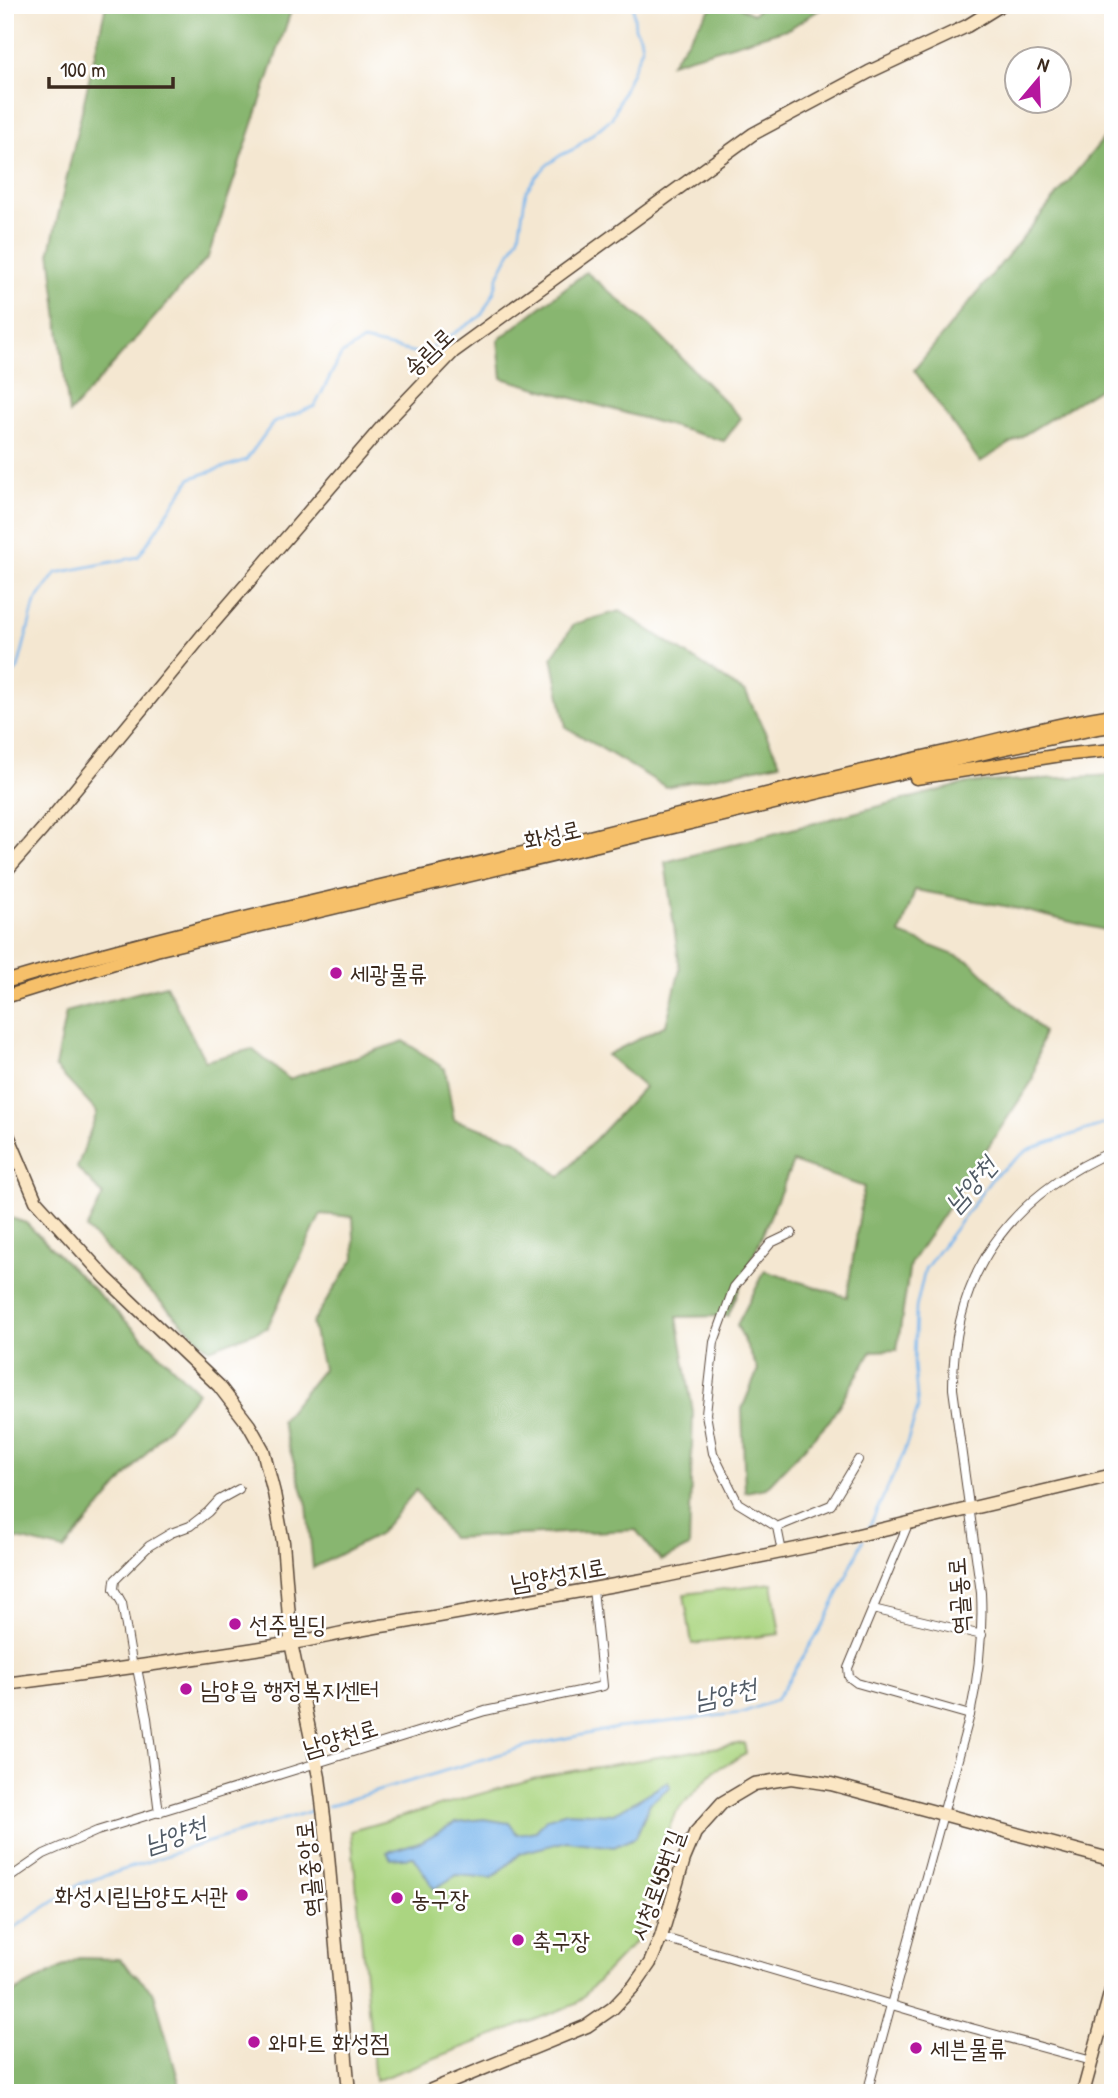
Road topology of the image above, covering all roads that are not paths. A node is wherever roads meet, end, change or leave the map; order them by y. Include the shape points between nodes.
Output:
1 (1001, 5) edge
2 (1113, 715) edge
3 (1113, 726) edge
4 (1113, 750) edge
5 (771, 804) junction
6 (5, 872) edge
7 (5, 982) edge
8 (5, 997) edge
9 (5, 1128) edge
10 (1113, 1151) edge
11 (792, 1233) dead end
12 (858, 1460) dead end
13 (1113, 1475) edge
14 (239, 1489) dead end
15 (968, 1509) junction
16 (908, 1524) junction
17 (777, 1527) junction
18 (782, 1552) junction
19 (593, 1589) junction
20 (873, 1609) junction
21 (982, 1636) junction
22 (291, 1643) junction
23 (135, 1668) junction
24 (5, 1684) edge
25 (970, 1715) junction
26 (318, 1770) junction
27 (159, 1813) junction
28 (942, 1813) junction
29 (1113, 1860) edge
30 (5, 1881) edge
31 (662, 1937) junction
32 (1113, 1983) edge
33 (891, 2005) junction
34 (1092, 2061) junction
35 (349, 2093) edge
36 (424, 2093) edge
37 (867, 2093) edge
38 (1083, 2093) edge

1 - 6 main road, 송림로 via 753,134 453,352 388,420 201,637
2 - 7 main road, 화성로 via 395,881 133,945
3 - 5 main road, 화성로
4 - 5 main road
5 - 8 main road, 화성로 via 156,950
9 - 22 main road, 역골중앙로 via 36,1201 106,1278 219,1386 250,1425 263,1450 274,1493
10 - 15 street, 역골동로 via 1064,1176 1023,1208 995,1242 967,1296 957,1334 953,1382
11 - 17 street via 771,1243 734,1287 714,1342 706,1414 713,1453 738,1503
12 - 17 street via 831,1505
13 - 15 main road, 남양성지로
14 - 23 street via 190,1526 149,1546 115,1580
15 - 16 main road, 남양성지로
15 - 21 street, 역골동로 via 981,1593
16 - 18 main road, 남양성지로
16 - 20 street
17 - 18 street
18 - 19 main road, 남양성지로
19 - 22 main road, 남양성지로
19 - 26 street, 남양천로 via 603,1686 485,1710
20 - 21 street
20 - 25 street via 848,1668 849,1677
21 - 25 street, 역골동로
22 - 23 main road, 남양성지로
22 - 26 main road, 역골중앙로
23 - 24 main road, 남양성지로
23 - 27 street via 147,1718
25 - 28 street, 역골동로
26 - 27 street, 남양천로
26 - 35 main road, 역골중앙로
27 - 30 street, 남양천로 via 97,1831 44,1854
28 - 29 main road, 시청로45번길
28 - 31 main road, 시청로45번길 via 831,1784 791,1778 754,1784 722,1803 695,1833
28 - 33 street, 역골동로
31 - 33 street
31 - 36 main road, 시청로45번길 via 634,1986 587,2026
32 - 34 main road
33 - 34 street
33 - 37 street, 역골동로
34 - 38 main road

